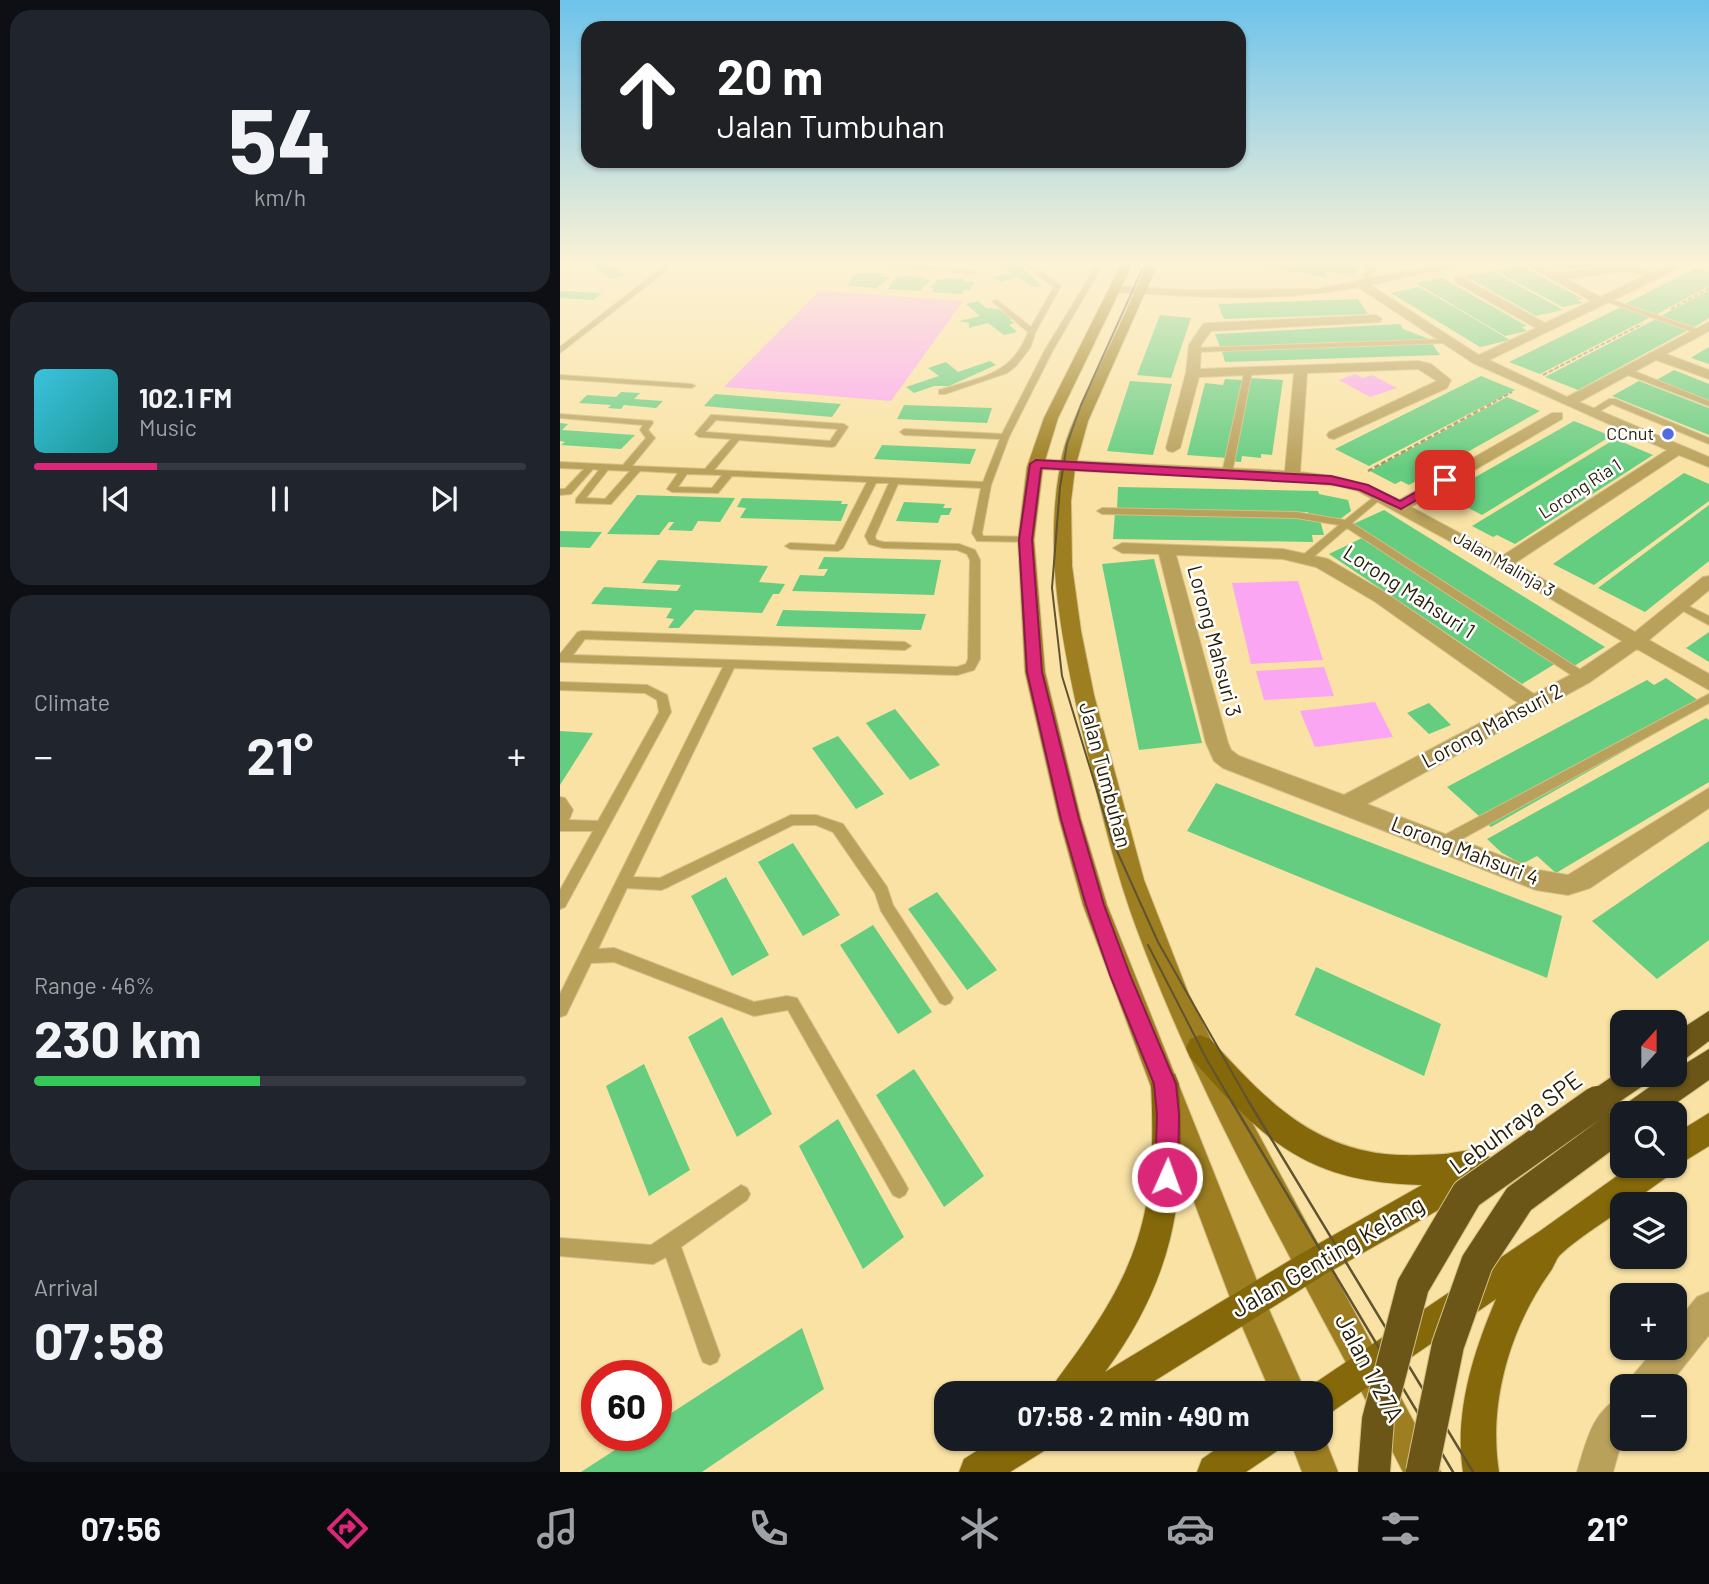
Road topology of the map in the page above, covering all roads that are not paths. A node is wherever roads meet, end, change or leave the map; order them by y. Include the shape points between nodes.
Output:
1 (1032, 331) edge
2 (585, 332) edge
3 (1060, 332) edge
4 (1094, 332) edge
5 (1123, 332) edge
6 (1204, 332) edge
7 (1433, 332) edge
8 (1541, 332) edge
9 (1699, 332) edge
10 (1445, 341) junction
11 (1026, 348) junction
12 (1049, 350) junction
13 (1194, 350) junction
14 (560, 351) edge
15 (1656, 355) junction
16 (1478, 360) junction
17 (1301, 370) junction
18 (1248, 371) junction
19 (1626, 372) junction
20 (1193, 373) junction
21 (1709, 375) edge
22 (560, 377) edge
23 (691, 387) dead end
24 (942, 392) dead end
25 (1568, 402) junction
26 (1709, 404) edge
27 (1592, 412) junction
28 (560, 416) edge
29 (1557, 416) dead end
30 (904, 432) dead end
31 (1334, 435) dead end
32 (737, 436) junction
33 (1005, 437) junction
34 (1075, 440) junction
35 (1709, 441) edge
36 (1173, 448) dead end
37 (1678, 449) junction
38 (1038, 457) junction
39 (1709, 462) edge
40 (560, 465) edge
41 (1067, 465) junction
42 (591, 467) junction
43 (606, 467) junction
44 (625, 468) junction
45 (637, 469) junction
46 (684, 471) junction
47 (707, 472) junction
48 (729, 473) junction
49 (1227, 473) junction
50 (1292, 476) junction
51 (873, 480) junction
52 (895, 481) junction
53 (986, 485) junction
54 (560, 492) edge
55 (1380, 495) junction
56 (1401, 506) junction
57 (1102, 511) dead end
58 (1062, 515) junction
59 (1345, 523) junction
60 (1026, 535) junction
61 (790, 546) dead end
62 (1122, 548) dead end
63 (1166, 550) junction
64 (1307, 557) junction
65 (1503, 562) junction
66 (1063, 567) junction
67 (1709, 581) edge
68 (1029, 583) junction
69 (1680, 605) junction
70 (1709, 621) edge
71 (1637, 640) junction
72 (905, 646) dead end
73 (562, 658) edge
74 (730, 664) junction
75 (1583, 677) junction
76 (1709, 683) edge
77 (560, 686) edge
78 (1709, 698) edge
79 (1534, 704) junction
80 (1217, 743) joint
81 (1709, 797) edge
82 (560, 802) edge
83 (1343, 806) junction
84 (560, 825) edge
85 (602, 826) junction
86 (1444, 842) junction
87 (623, 882) junction
88 (560, 903) edge
89 (587, 956) junction
90 (946, 998) dead end
91 (560, 1010) edge
92 (1709, 1013) edge
93 (1709, 1024) edge
94 (1687, 1029) edge
95 (1687, 1041) edge
96 (1200, 1048) junction
97 (1709, 1063) edge
98 (1610, 1082) edge
99 (1165, 1084) junction
100 (1619, 1087) edge
101 (1654, 1101) edge
102 (1709, 1128) edge
103 (1610, 1132) edge
104 (1687, 1144) edge
105 (1488, 1165) junction
106 (1639, 1178) edge
107 (899, 1189) dead end
108 (741, 1194) dead end
109 (670, 1242) junction
110 (1551, 1242) junction
111 (560, 1247) edge
112 (1313, 1264) junction
113 (1249, 1303) junction
114 (1709, 1309) edge
115 (710, 1355) dead end
116 (1369, 1366) junction
117 (1656, 1374) edge
118 (1077, 1381) edge
119 (1122, 1381) edge
120 (1284, 1381) edge
121 (1333, 1391) edge
122 (1610, 1431) edge
123 (1010, 1451) edge
124 (1245, 1451) edge
125 (1312, 1451) edge
126 (977, 1472) edge
127 (1215, 1472) edge
128 (1320, 1472) edge
129 (1374, 1472) edge
130 (1423, 1472) edge
131 (1481, 1472) edge
132 (1595, 1472) edge

1 - 11 lane
2 - 14 lane
3 - 12 lane
4 - 38 main road, Jalan Tumbuhan via 1051,418
5 - 34 main road, Jalan Tumbuhan
6 - 13 street
7 - 10 street
8 - 16 street
9 - 15 street
10 - 13 lane
10 - 16 street
11 - 12 lane
11 - 24 lane via 1004,371
12 - 33 lane
13 - 20 street
15 - 19 street
15 - 21 street
16 - 25 street
17 - 18 street
17 - 31 street via 1421,366 1444,380
17 - 50 street
18 - 20 street
18 - 49 lane
19 - 25 street
19 - 26 lane
20 - 36 street
22 - 23 lane
25 - 27 street
27 - 35 lane via 1612,401
27 - 37 street
28 - 44 lane via 649,423 644,430 651,438
29 - 56 street
30 - 33 lane
32 - 32 lane via 699,433 714,417 845,427 832,444
32 - 47 lane
33 - 53 lane
34 - 38 main road via 1064,453
34 - 41 main road, Jalan Tumbuhan
37 - 39 street
37 - 65 street, Lorong Ria 1
38 - 41 street, Jalan Malinja 3
38 - 60 main road, Jalan Tumbuhan
40 - 42 lane
41 - 49 street, Jalan Malinja 3
41 - 58 main road, Jalan Tumbuhan
42 - 43 lane
42 - 54 lane via 568,492
43 - 44 lane
43 - 45 lane via 579,501 608,502
44 - 45 lane
45 - 46 lane
46 - 47 lane
46 - 48 lane via 672,489 715,491
47 - 48 lane
48 - 51 lane
49 - 50 street, Jalan Malinja 3
50 - 55 street, Jalan Malinja 3 via 1348,483
51 - 52 lane
51 - 61 lane via 838,548
52 - 53 lane
52 - 74 lane via 870,536 872,542 959,547 971,552 975,560 974,659 970,667 957,671
53 - 60 lane via 977,533 980,539
55 - 56 street, Jalan Malinja 3
55 - 59 lane
56 - 65 street, Jalan Malinja 3
57 - 59 lane via 1296,515
58 - 60 main road via 1040,509
58 - 66 main road, Jalan Tumbuhan
59 - 64 lane
59 - 75 lane
60 - 68 main road, Jalan Tumbuhan
62 - 63 street, Lorong Mahsuri 1
63 - 64 street, Lorong Mahsuri 1
63 - 80 street, Lorong Mahsuri 3
64 - 79 street, Lorong Mahsuri 1 via 1380,597
65 - 71 street, Jalan Malinja 3
66 - 68 main road via 1050,589
66 - 96 main road, Jalan Tumbuhan via 1077,667 1127,860 1147,925
67 - 69 street, Lorong Mahsuri 2
68 - 99 main road, Jalan Tumbuhan via 1035,672 1070,819 1116,964
69 - 70 lane
69 - 71 street, Lorong Mahsuri 2
71 - 75 street, Lorong Mahsuri 2
71 - 76 street, Jalan Malinja 3
72 - 73 lane via 582,635
73 - 74 lane
74 - 87 lane
75 - 79 street, Lorong Mahsuri 2
77 - 85 lane via 647,689 663,698 665,712
78 - 86 lane
79 - 83 street, Lorong Mahsuri 2
80 - 83 street, Lorong Mahsuri 4 via 1231,762
81 - 86 street, Lorong Mahsuri 4 via 1568,885 1536,880
82 - 84 lane via 566,810
83 - 86 street, Lorong Mahsuri 4
84 - 85 lane
85 - 88 lane
87 - 89 lane
87 - 90 lane via 660,884 791,820 816,820 838,828
89 - 91 lane
89 - 107 lane via 614,955 754,1009 792,1003
92 - 94 main road
93 - 95 highway
96 - 105 main road via 1274,1126 1318,1152 1382,1170
96 - 112 main road, Jalan Tumbuhan
97 - 101 highway
98 - 105 main road, Jalan Genting Kelang
99 - 113 main road, Jalan Tumbuhan
99 - 118 main road via 1167,1177 1152,1256 1121,1320
100 - 129 highway, Lebuhraya SPE, bridge via 1466,1194 1413,1286 1378,1420
102 - 104 main road
103 - 130 highway, bridge via 1519,1199 1477,1263 1448,1345
105 - 112 main road, Jalan Genting Kelang
106 - 110 main road
108 - 109 lane
109 - 111 lane via 653,1255
109 - 115 lane
110 - 116 main road
110 - 131 main road via 1507,1313 1488,1373 1480,1419
112 - 113 main road, Jalan Genting Kelang
112 - 116 main road, Jalan 1/27A
113 - 119 main road, Jalan Genting Kelang
113 - 120 main road
114 - 117 street
116 - 121 main road
116 - 130 main road, Jalan 1/27A
122 - 132 street
123 - 126 main road
124 - 127 main road
125 - 128 main road

